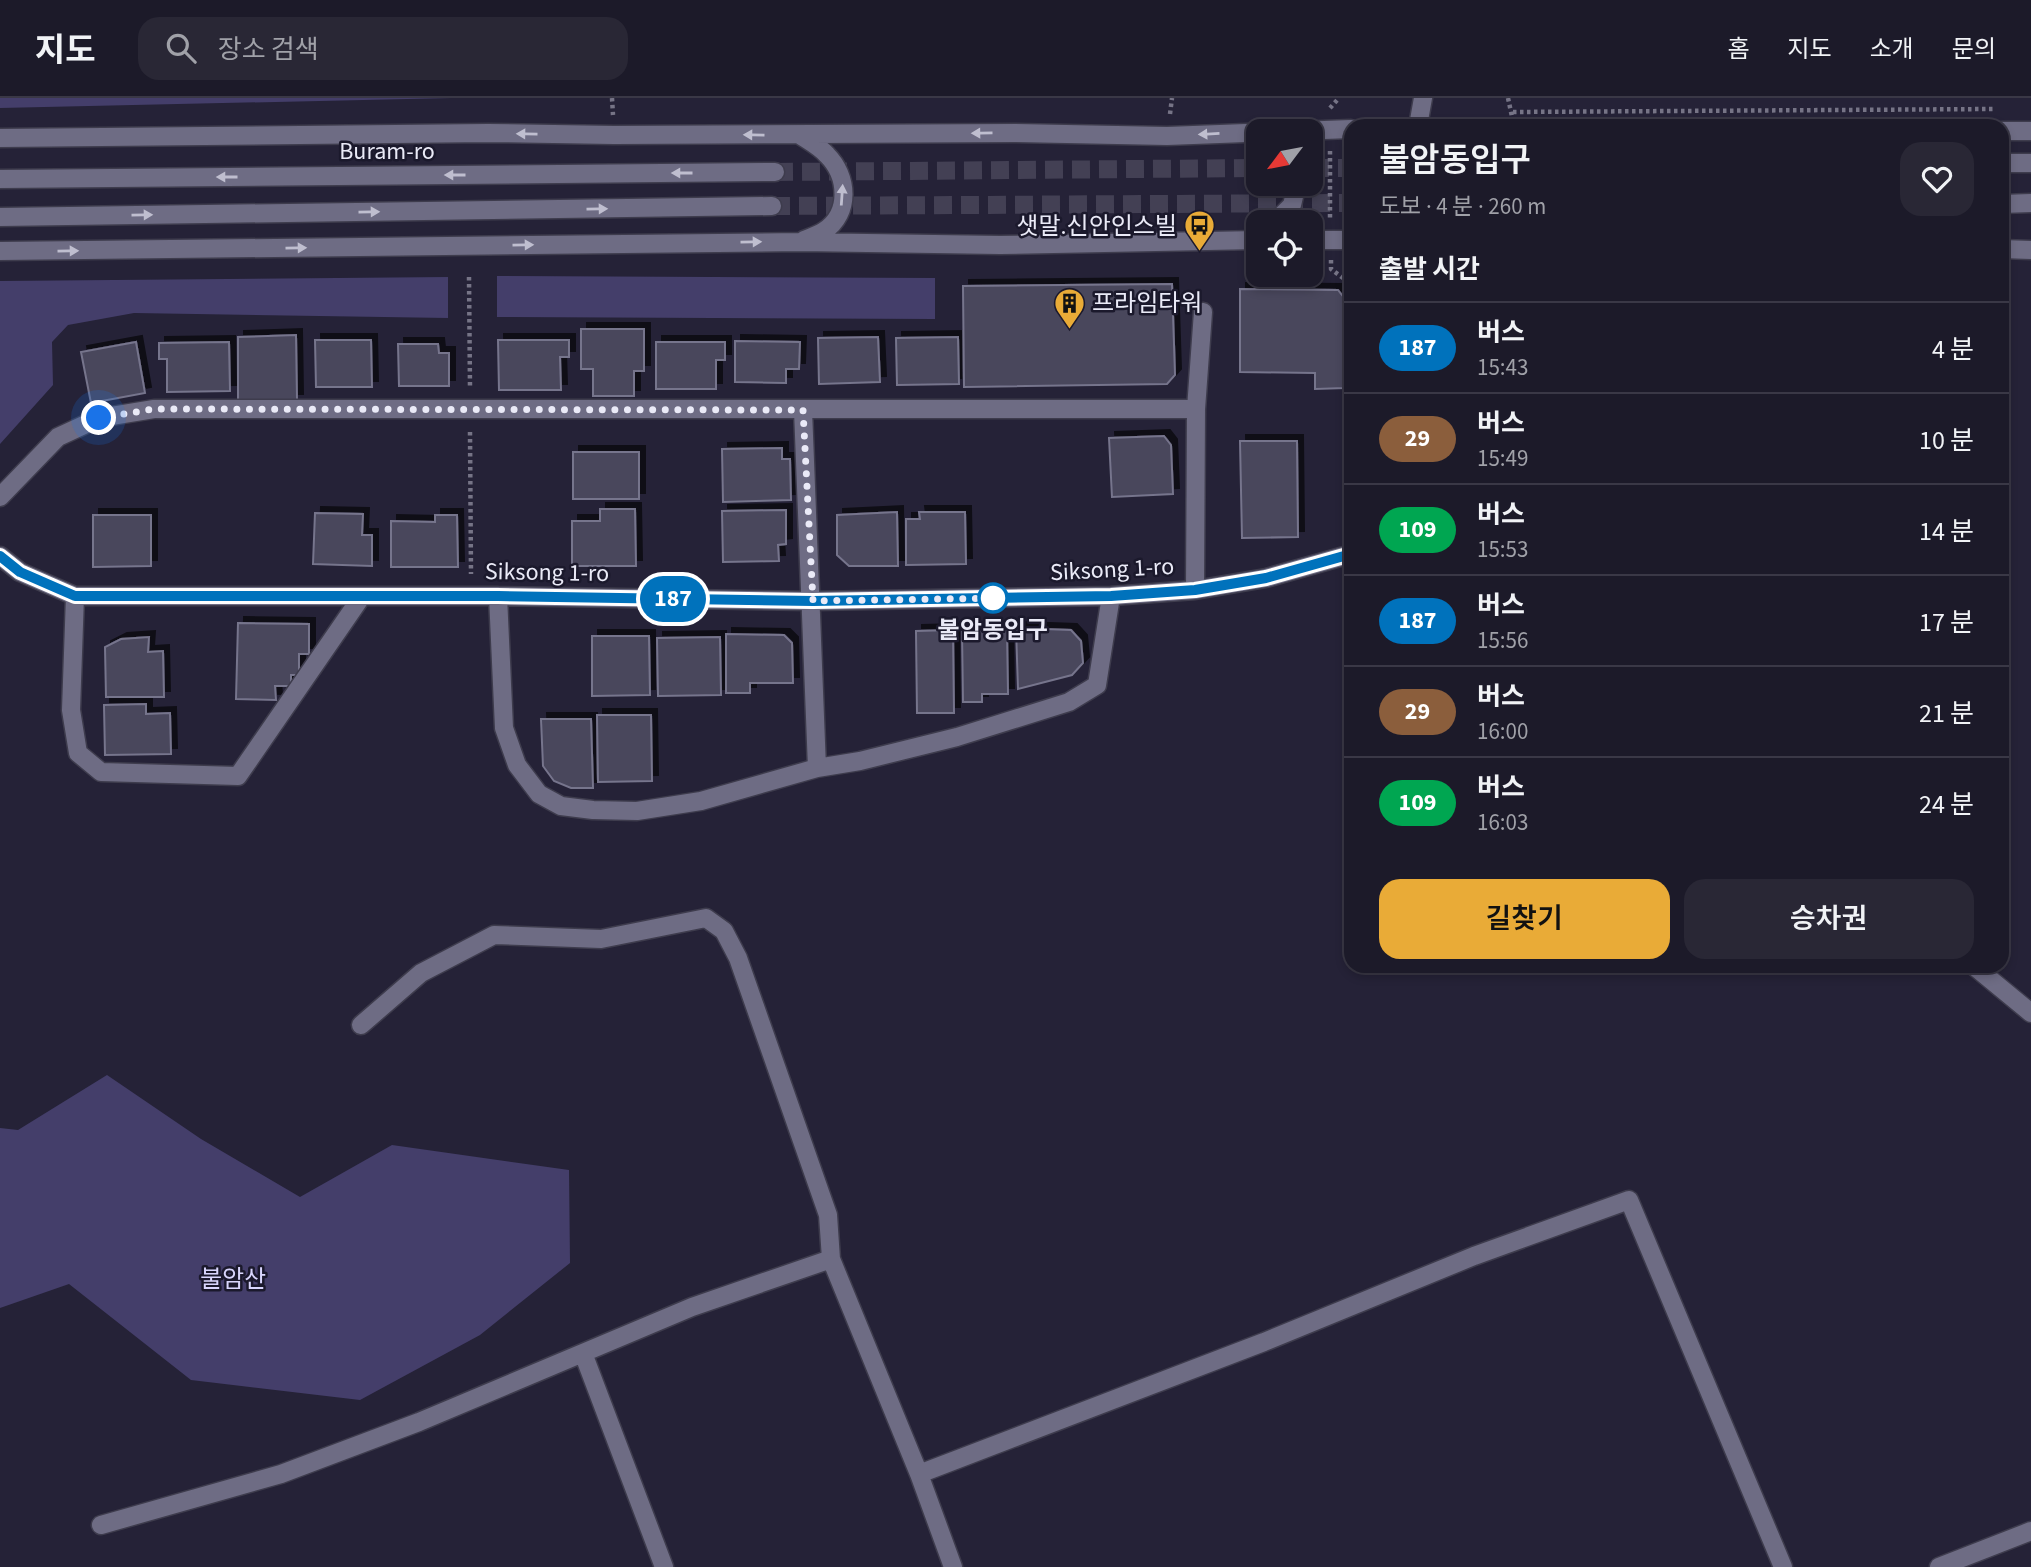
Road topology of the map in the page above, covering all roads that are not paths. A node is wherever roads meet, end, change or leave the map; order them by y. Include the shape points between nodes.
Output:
1 (1423, 98) edge
2 (1419, 119) edge
3 (1344, 129) edge
4 (1323, 130) edge
5 (2009, 131) edge
6 (2031, 131) edge
7 (1246, 132) edge
8 (800, 135) junction
9 (0, 138) edge
10 (2009, 163) edge
11 (2031, 163) edge
12 (775, 172) tunnel mouth
13 (0, 179) edge
14 (2031, 203) edge
15 (2009, 204) edge
16 (772, 206) tunnel mouth
17 (0, 218) edge
18 (1246, 237) edge
19 (1237, 240) junction
20 (1246, 240) edge
21 (1323, 240) edge
22 (1344, 240) edge
23 (801, 242) junction
24 (2009, 249) edge
25 (2031, 250) edge
26 (0, 251) edge
27 (1203, 312) dead end
28 (1196, 408) junction
29 (803, 410) junction
30 (0, 498) edge
31 (0, 556) edge
32 (1344, 556) edge
33 (1195, 590) junction
34 (75, 596) junction
35 (362, 596) junction
36 (498, 596) junction
37 (1111, 596) junction
38 (813, 601) junction
39 (817, 768) junction
40 (1982, 973) edge
41 (2031, 1013) edge
42 (361, 1025) dead end
43 (831, 1259) junction
44 (583, 1353) junction
45 (919, 1474) junction
46 (101, 1525) dead end
47 (2031, 1531) edge
48 (664, 1567) edge
49 (953, 1567) edge
50 (1783, 1567) edge
51 (1939, 1567) edge

1 - 2 street
3 - 4 street
5 - 6 street
7 -> 8 street via 1167,136
8 -> 9 street
23 -> 8 street via 825,230 840,214 845,191 840,171 827,154
10 - 11 street
12 -> 13 street, Buram-ro
14 - 15 street
17 -> 16 street
18 - 19 street
19 - 20 street
19 - 23 street
21 - 22 street
26 -> 23 street
24 - 25 street
27 - 28 street
28 - 29 street
28 - 33 street
29 - 30 street via 154,409 99,418 58,437
29 - 38 street
31 - 34 street, Siksong 1-ro via 20,572
32 - 33 street, Siksong 1-ro via 1266,578
33 - 37 street, Siksong 1-ro
34 - 35 street, Siksong 1-ro
34 - 35 street via 71,710 78,753 102,772 238,776
35 - 36 street, Siksong 1-ro
36 - 38 street, Siksong 1-ro
36 - 39 street via 504,728 517,765 539,794 561,806 637,811 701,801
37 - 38 street, Siksong 1-ro
37 - 39 street via 1097,685 1069,702 957,737
38 - 39 street
40 - 41 street
42 - 43 street via 421,973 494,935 601,939 706,918 724,931 738,958 828,1215
43 - 44 street via 692,1307
43 - 45 street
44 - 46 street via 281,1474
44 - 48 street
45 - 49 street
45 - 50 street via 1474,1256 1629,1200
47 - 51 street

